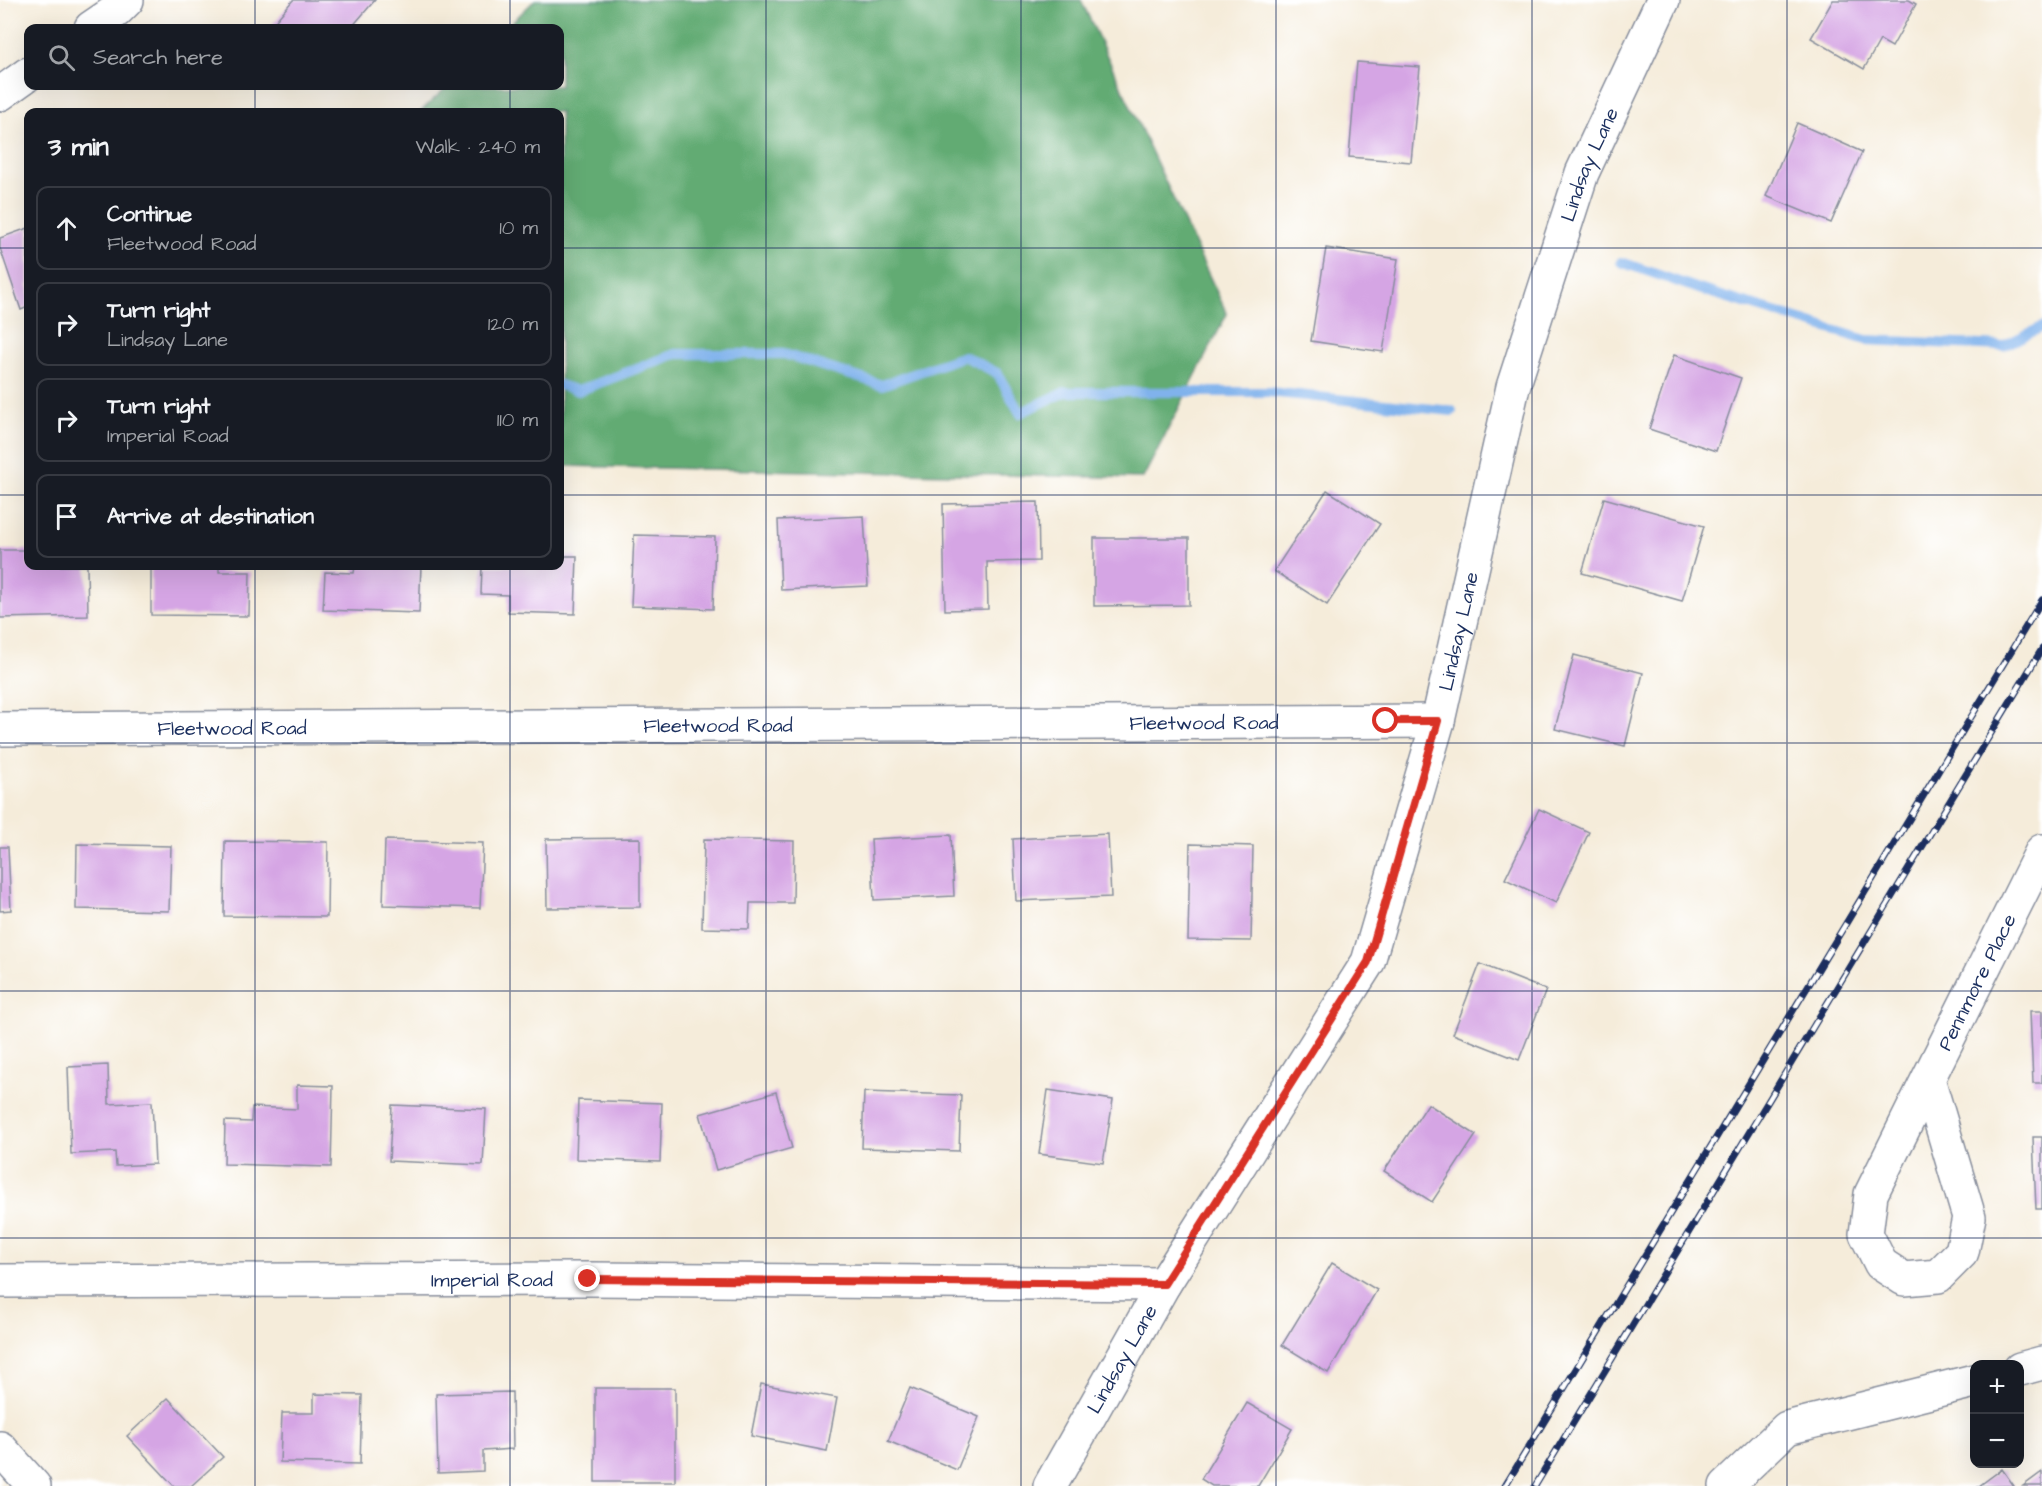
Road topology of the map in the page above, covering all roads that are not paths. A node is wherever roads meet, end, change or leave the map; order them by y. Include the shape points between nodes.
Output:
1 (127, 0) edge
2 (1663, 0) edge
3 (96, 24) edge
4 (24, 77) edge
5 (0, 94) edge
6 (1438, 721) junction
7 (0, 729) edge
8 (2042, 851) edge
9 (1928, 1079) junction
10 (0, 1281) edge
11 (1164, 1284) junction
12 (2042, 1364) edge
13 (2024, 1368) edge
14 (1970, 1382) edge
15 (0, 1448) edge
16 (34, 1486) edge
17 (1050, 1486) edge
18 (1726, 1486) edge

1 - 3 street
2 - 6 street, Lindsay Lane via 1582,173 1513,387
4 - 5 street
6 - 7 street, Fleetwood Road
6 - 11 street, Lindsay Lane via 1368,962
8 - 9 street, Pennmore Place
9 - 9 street, Pennmore Place via 1871,1194 1866,1234 1881,1264 1904,1279 1938,1275 1962,1252 1969,1217
10 - 11 street, Imperial Road via 588,1279
11 - 17 street, Lindsay Lane
12 - 13 street
14 - 18 street via 1787,1428
15 - 16 street

